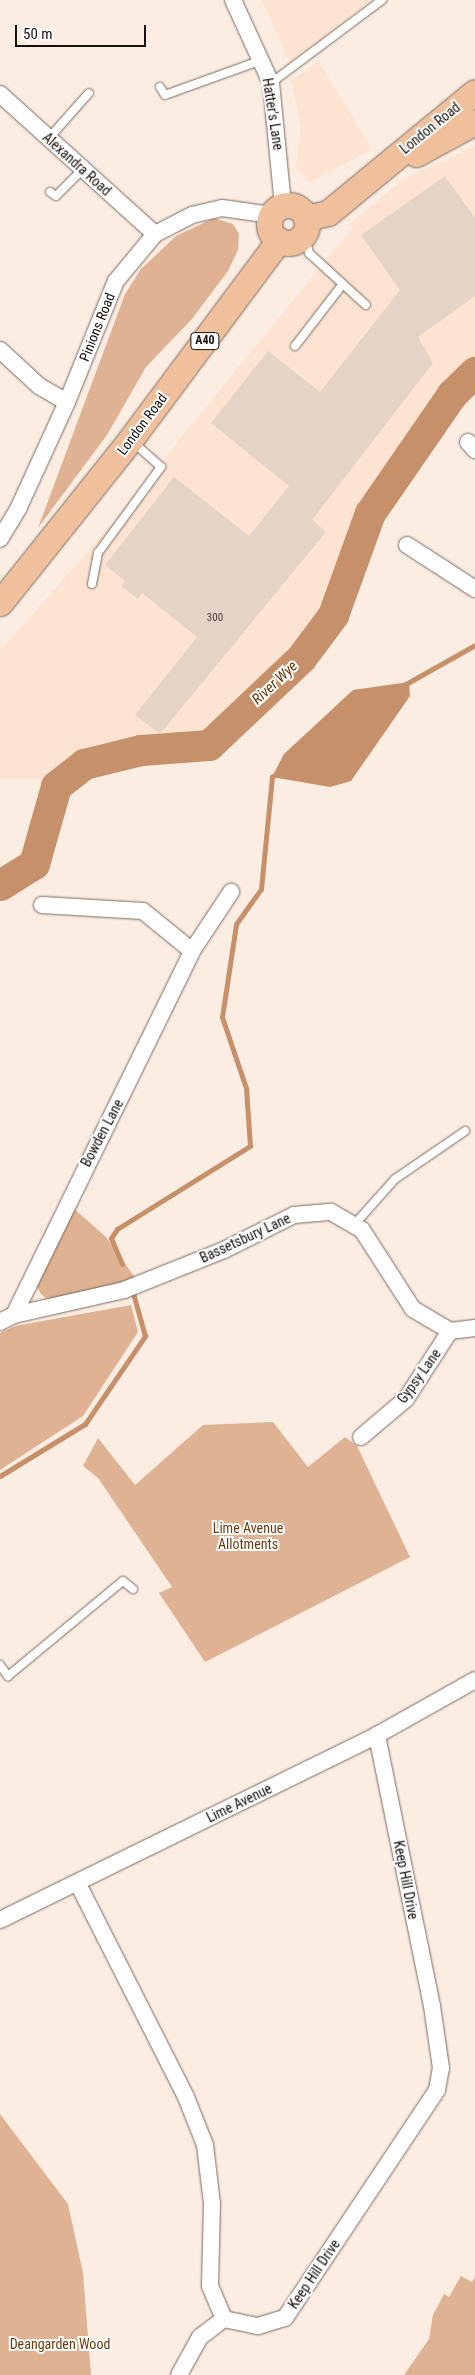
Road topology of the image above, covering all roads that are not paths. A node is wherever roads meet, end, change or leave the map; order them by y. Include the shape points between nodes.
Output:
1 (233, 0) edge
2 (382, 0) edge
3 (262, 60) junction
4 (271, 83) junction
5 (160, 86) dead end
6 (475, 92) edge
7 (89, 93) dead end
8 (0, 94) edge
9 (475, 103) edge
10 (475, 122) edge
11 (49, 138) junction
12 (416, 140) junction
13 (82, 168) junction
14 (361, 184) junction
15 (50, 192) dead end
16 (277, 210) junction
17 (305, 226) junction
18 (155, 234) junction
19 (279, 240) junction
20 (343, 284) junction
21 (366, 305) dead end
22 (295, 346) dead end
23 (0, 350) edge
24 (67, 402) junction
25 (130, 440) junction
26 (0, 539) edge
27 (407, 545) dead end
28 (92, 584) dead end
29 (475, 589) edge
30 (0, 603) edge
31 (232, 892) dead end
32 (42, 906) dead end
33 (192, 952) junction
34 (465, 1131) dead end
35 (354, 1226) junction
36 (7, 1319) edge
37 (475, 1328) edge
38 (450, 1332) junction
39 (361, 1437) dead end
40 (133, 1589) dead end
41 (0, 1665) edge
42 (8, 1676) junction
43 (0, 1680) edge
44 (475, 1680) edge
45 (377, 1735) junction
46 (78, 1884) junction
47 (0, 1920) edge
48 (224, 2319) junction
49 (179, 2375) edge

1 - 3 street, Hatter's Lane
2 - 4 lane
3 - 4 street, Hatter's Lane
3 - 5 lane via 165,95
4 - 16 street, Hatter's Lane
6 - 12 main road, London Road
7 - 11 lane
8 - 11 street, Alexandra Road
9 - 12 main road
10 - 14 main road, London Road
11 - 13 street, Alexandra Road
12 - 14 main road, London Road
13 - 15 lane via 56,196
13 - 18 street, Alexandra Road
14 - 17 main road, London Road via 328,213
16 - 17 main road via 297,207
16 - 18 street, Pinions Road via 222,208 192,215
16 - 19 main road via 272,234
17 - 19 main road via 288,243
17 - 20 lane via 309,253
18 - 24 street, Pinions Road via 116,281
19 - 25 main road, London Road / A40
20 - 21 lane
20 - 22 lane
23 - 24 street via 39,386
24 - 26 street, Pinions Road via 20,508
25 - 28 lane via 161,466 98,553
25 - 30 main road, London Road / A40
27 - 29 street
31 - 33 street, Bowden Lane
32 - 33 street via 143,911
33 - 36 street, Bowden Lane
34 - 35 lane via 395,1179
35 - 36 street, Bassetsbury Lane via 331,1212 294,1215 224,1250 124,1290
35 - 38 street, Bassetsbury Lane via 362,1230 413,1309
37 - 38 street
38 - 39 street, Gypsy Lane via 406,1399
40 - 42 lane via 123,1581
41 - 42 lane
42 - 43 lane
44 - 45 street, Lime Avenue
45 - 46 street, Lime Avenue
45 - 48 street, Keep Hill Drive via 432,2006 441,2068 437,2090 285,2318 258,2326
46 - 47 street, Lime Avenue
46 - 48 street via 186,2097 204,2145 212,2204 210,2286
48 - 49 street via 200,2337

